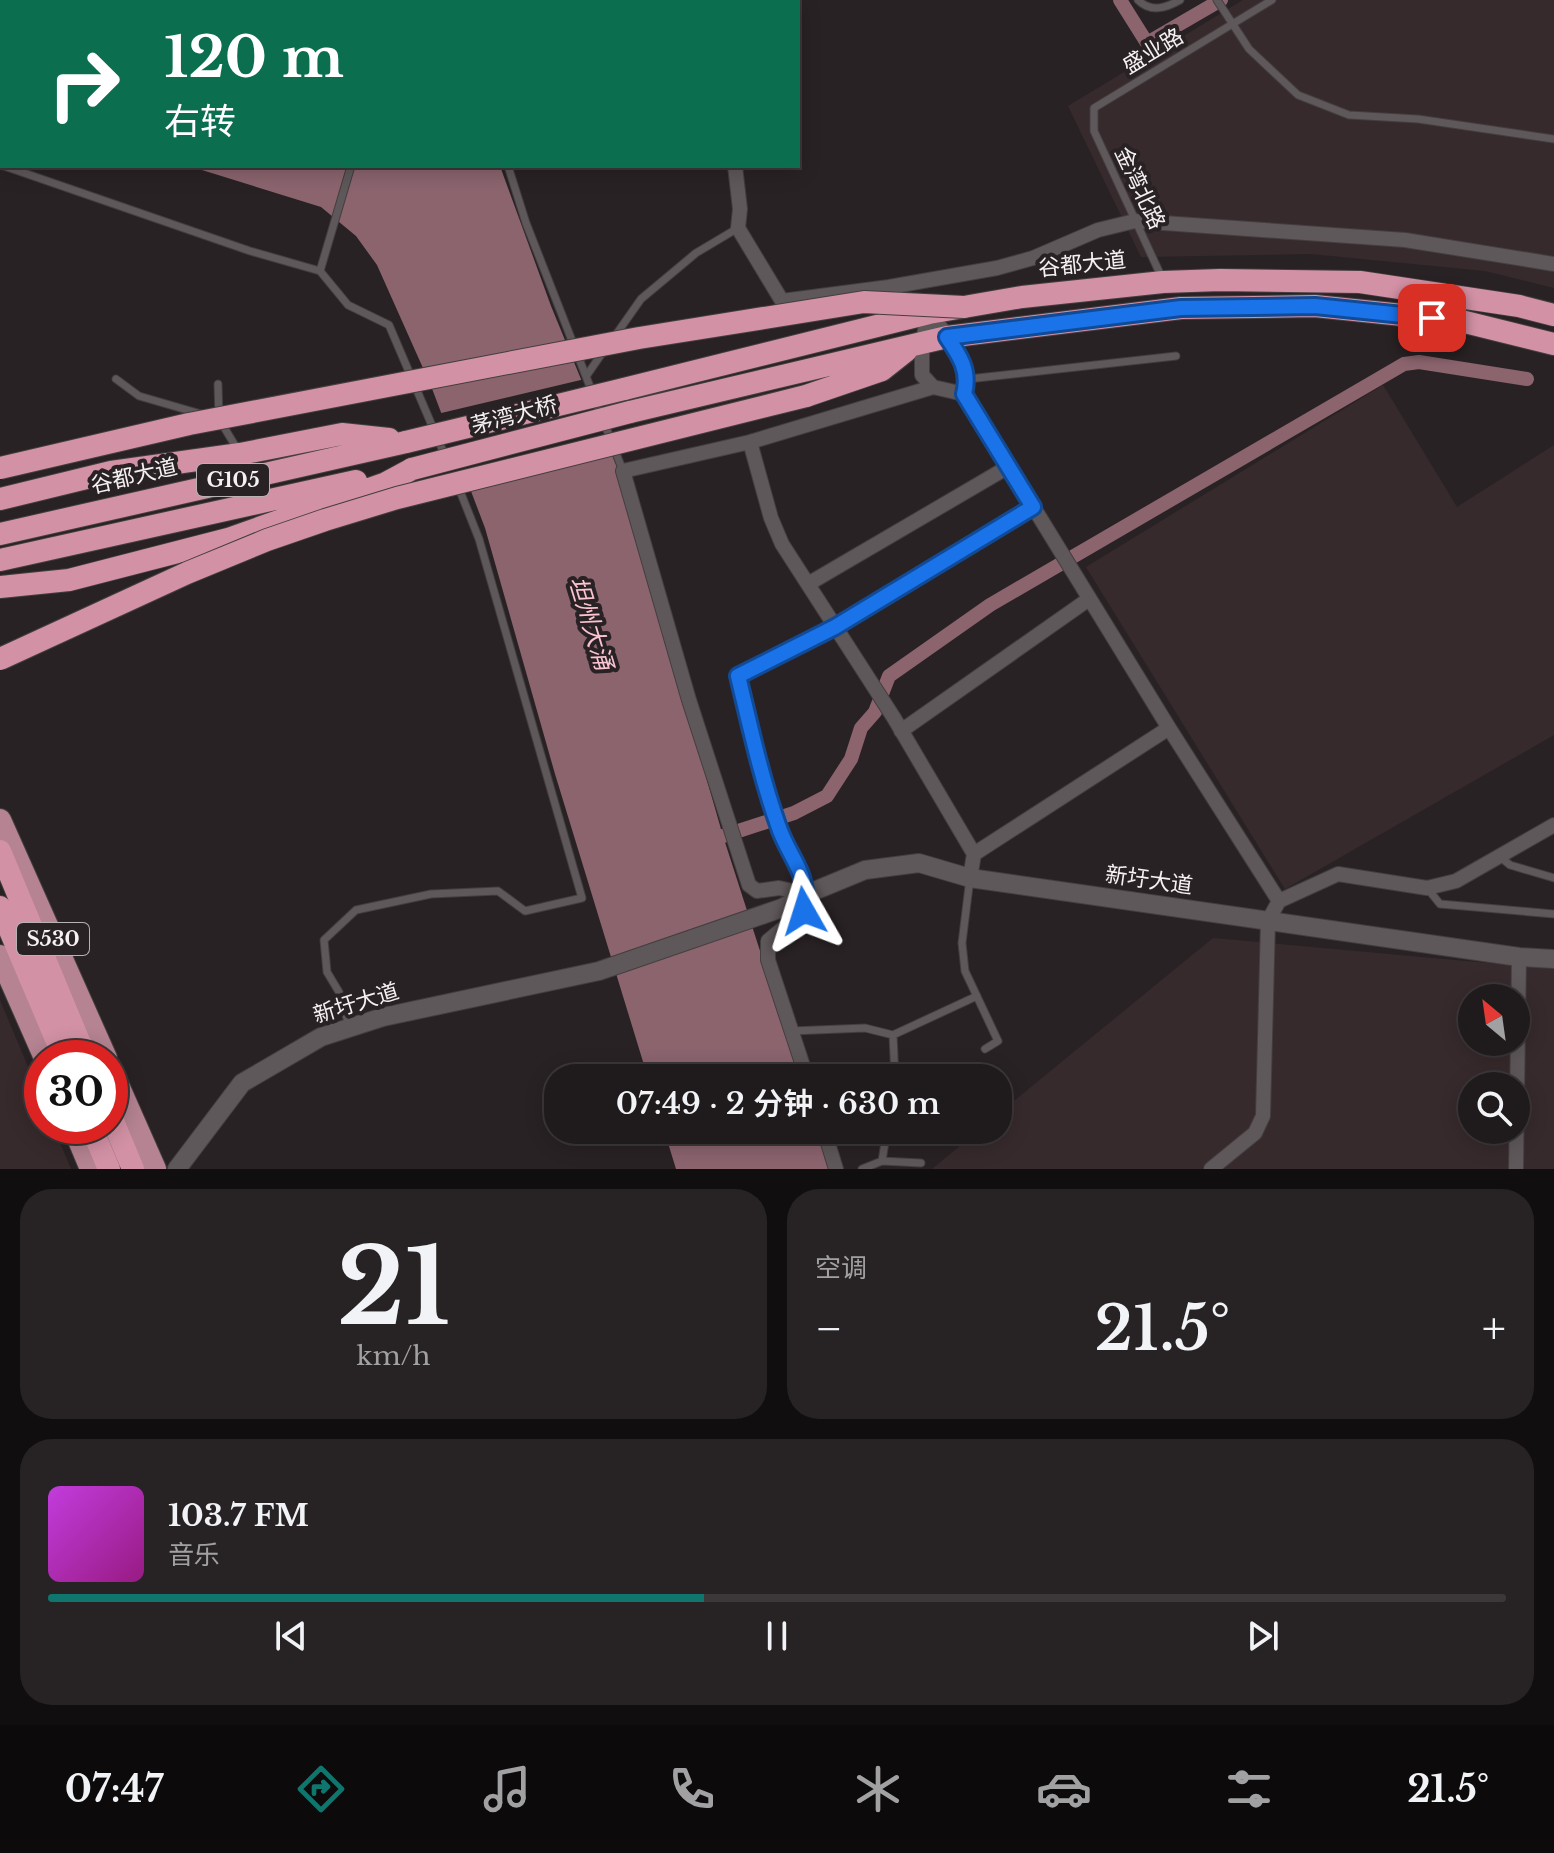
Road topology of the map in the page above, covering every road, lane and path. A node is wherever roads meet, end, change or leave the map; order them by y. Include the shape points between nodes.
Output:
1 (1138, 0) edge
2 (1180, 0) edge
3 (1217, 0) edge
4 (1272, 0) edge
5 (1232, 24) junction
6 (1094, 108) joint
7 (1554, 139) edge
8 (11, 168) edge
9 (350, 168) edge
10 (509, 168) edge
11 (735, 168) edge
12 (1135, 221) junction
13 (738, 228) junction
14 (1554, 264) edge
15 (320, 271) junction
16 (1163, 282) junction
17 (964, 307) junction
18 (929, 313) junction
19 (1554, 315) edge
20 (947, 337) junction
21 (1554, 344) edge
22 (917, 345) junction
23 (1176, 356) dead end
24 (587, 375) junction
25 (116, 379) dead end
26 (218, 384) dead end
27 (933, 387) junction
28 (966, 387) junction
29 (624, 389) joint
30 (219, 419) junction
31 (406, 442) junction
32 (750, 442) junction
33 (240, 454) junction
34 (1008, 467) junction
35 (0, 468) edge
36 (412, 469) junction
37 (623, 471) junction
38 (0, 499) edge
39 (1033, 507) junction
40 (0, 534) edge
41 (0, 560) edge
42 (25, 584) junction
43 (808, 584) junction
44 (0, 587) edge
45 (1089, 599) junction
46 (0, 603) edge
47 (835, 627) junction
48 (0, 659) edge
49 (1169, 728) junction
50 (901, 731) junction
51 (0, 820) edge
52 (1554, 825) edge
53 (0, 851) edge
54 (974, 854) junction
55 (1499, 856) junction
56 (970, 878) junction
57 (1554, 878) edge
58 (1427, 888) junction
59 (807, 894) junction
60 (1279, 901) junction
61 (0, 907) edge
62 (1554, 914) edge
63 (1268, 921) junction
64 (0, 956) edge
65 (1519, 957) junction
66 (1554, 959) edge
67 (977, 996) junction
68 (350, 1028) junction
69 (791, 1031) junction
70 (893, 1035) junction
71 (37, 1040) edge
72 (56, 1040) edge
73 (79, 1040) edge
74 (98, 1040) edge
75 (985, 1049) dead end
76 (802, 1064) edge
77 (894, 1064) edge
78 (128, 1108) edge
79 (81, 1144) edge
80 (99, 1144) edge
81 (123, 1144) edge
82 (828, 1144) edge
83 (885, 1144) edge
84 (882, 1161) junction
85 (921, 1163) dead end
86 (91, 1169) edge
87 (109, 1169) edge
88 (133, 1169) edge
89 (155, 1169) edge
90 (177, 1169) edge
91 (836, 1169) edge
92 (862, 1169) edge
93 (1211, 1169) edge
94 (1516, 1169) edge

1 - 2 lane via 1143,6 1164,9
3 - 5 lane
4 - 5 lane, 盛业路
5 - 6 lane, 盛业路
5 - 7 lane via 1249,49 1298,95 1349,115 1418,119
6 - 12 lane, 金湾北路 via 1094,131
8 - 15 lane
9 - 15 lane
10 - 24 lane
11 - 13 street
12 - 13 street via 997,268 782,301
12 - 14 street via 1405,240
12 - 16 lane, 金湾北路
13 - 24 lane via 696,253 641,299
15 - 68 lane via 348,305 389,325 422,398 479,539 582,898 525,911 498,891 431,894 356,910 324,940 327,972
16 - 17 highway, 谷都大道 / G105
16 - 19 highway, 谷都大道 / G105 via 1360,282
17 - 18 highway, 谷都大道 / G105
17 - 35 highway, bridge via 864,302 639,338 189,424
18 - 20 street
18 - 22 street
18 - 29 highway, 谷都大道 / G105
20 - 21 highway, G105 via 1181,308 1315,306 1461,321
20 - 22 highway, G105
20 - 28 street via 962,359
22 - 27 street via 922,375
22 - 36 highway, 茅湾大桥 / G105, bridge
22 - 48 highway, bridge via 882,370 806,396 325,520 187,573
23 - 28 lane
24 - 37 lane
25 - 30 lane via 139,396
26 - 30 lane
27 - 28 street
27 - 32 street
28 - 34 street
29 - 31 highway, 茅湾大桥 / G105, bridge
30 - 33 lane
31 - 33 highway via 342,434
31 - 40 highway, 谷都大道 / G105
32 - 37 street
32 - 43 street via 771,518
33 - 38 highway via 111,472
34 - 39 street
34 - 43 street
36 - 41 highway, G105
36 - 42 highway via 228,539 69,580
37 - 59 street via 749,885 757,891 779,888
39 - 45 street
39 - 47 street
42 - 44 highway
42 - 46 highway
43 - 47 street
45 - 49 street
45 - 50 street
47 - 50 street
47 - 59 street via 738,676 779,828
49 - 54 street
49 - 60 street
50 - 54 street
51 - 74 main road, S530
52 - 55 street
53 - 73 highway
54 - 56 street
55 - 57 lane via 1510,865
55 - 58 street via 1456,881
56 - 59 street, 新圩大道 via 919,863 865,870
56 - 63 street, 新圩大道
56 - 67 lane via 962,943 965,971
58 - 60 street via 1338,874
58 - 62 lane via 1440,904
59 - 68 street, 新圩大道 via 782,908 599,971
59 - 69 street via 804,911 768,941 768,960
60 - 63 street
61 - 72 highway
63 - 65 street, 新圩大道
63 - 93 street via 1263,1116 1255,1133
64 - 71 main road, S530
65 - 66 street, 新圩大道
65 - 94 street
67 - 70 lane
67 - 75 lane via 998,1041
68 - 90 street, 新圩大道 via 321,1037 242,1083
69 - 70 lane via 865,1028
69 - 76 street
70 - 77 lane
78 - 89 main road
79 - 86 main road
80 - 87 highway
81 - 88 highway
82 - 91 street
83 - 84 lane
84 - 85 lane
84 - 92 lane

